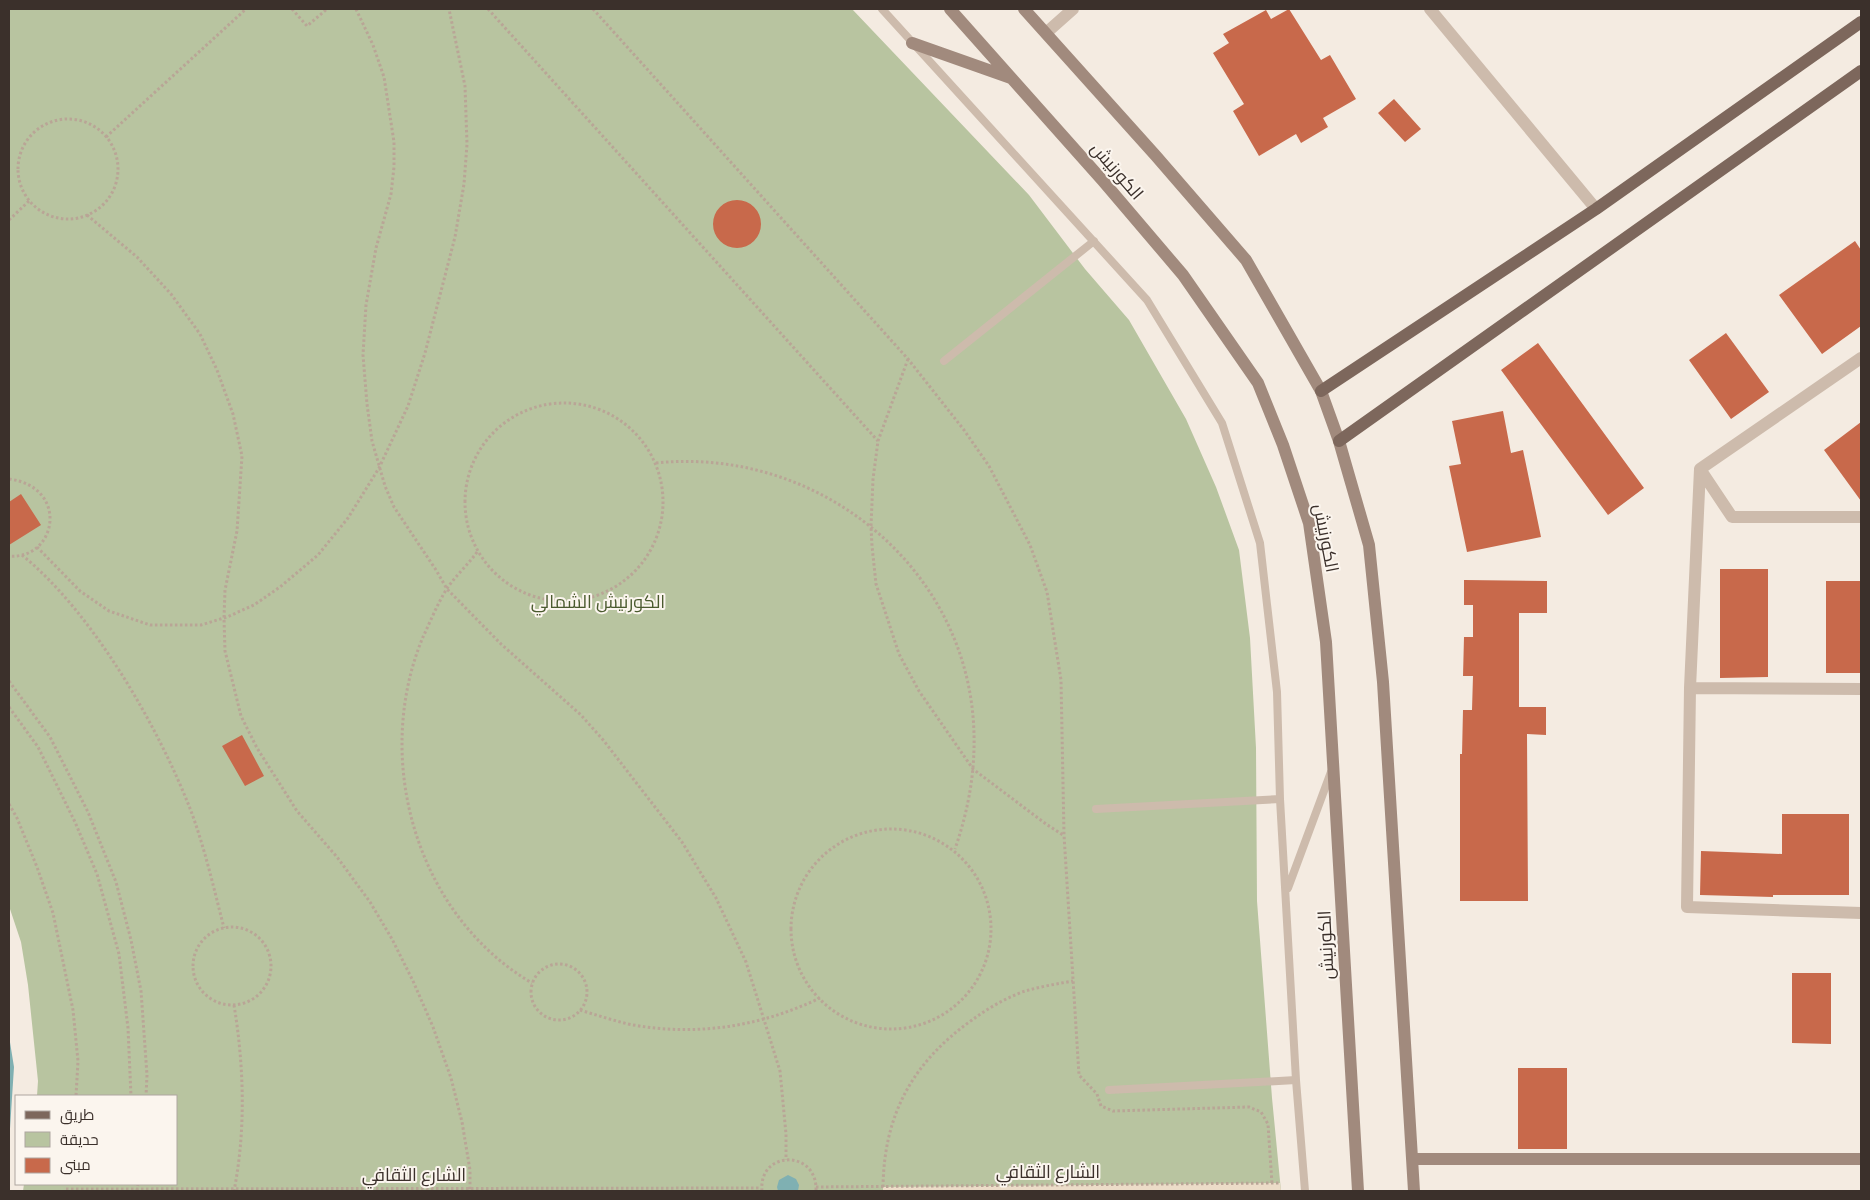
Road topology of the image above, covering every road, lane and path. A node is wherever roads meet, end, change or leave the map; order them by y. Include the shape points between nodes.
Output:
1 (246, 9) edge
2 (292, 9) edge
3 (327, 9) edge
4 (356, 9) edge
5 (449, 9) edge
6 (488, 9) edge
7 (593, 9) edge
8 (882, 9) edge
9 (950, 9) edge
10 (1024, 9) edge
11 (1073, 9) edge
12 (1430, 9) edge
13 (1861, 22) edge
14 (1046, 33) junction
15 (912, 42) junction
16 (1861, 71) edge
17 (1012, 78) junction
18 (106, 137) junction
19 (30, 201) junction
20 (1596, 209) junction
21 (87, 215) junction
22 (9, 220) edge
23 (1094, 241) junction
24 (1861, 358) edge
25 (908, 359) junction
26 (944, 361) dead end
27 (1321, 391) junction
28 (878, 441) junction
29 (1340, 442) junction
30 (655, 463) junction
31 (379, 468) junction
32 (1700, 469) junction
33 (9, 480) edge
34 (1861, 518) edge
35 (871, 526) junction
36 (37, 547) junction
37 (477, 552) junction
38 (22, 555) junction
39 (9, 556) edge
40 (447, 589) junction
41 (224, 618) junction
42 (9, 681) edge
43 (1690, 688) junction
44 (1861, 689) edge
45 (9, 707) edge
46 (1333, 766) junction
47 (973, 769) junction
48 (1280, 799) junction
49 (9, 804) edge
50 (1096, 810) dead end
51 (1064, 835) junction
52 (955, 849) junction
53 (1286, 892) junction
54 (1861, 913) edge
55 (224, 928) junction
56 (1074, 981) junction
57 (532, 983) junction
58 (820, 998) junction
59 (234, 1005) junction
60 (580, 1010) junction
61 (764, 1020) junction
62 (1296, 1080) junction
63 (1110, 1090) dead end
64 (76, 1095) edge
65 (130, 1095) edge
66 (146, 1095) edge
67 (1861, 1159) edge
68 (786, 1160) junction
69 (1412, 1160) junction
70 (1280, 1183) dead end
71 (1272, 1184) junction
72 (883, 1187) junction
73 (816, 1189) edge
74 (66, 1190) edge
75 (121, 1190) edge
76 (137, 1190) edge
77 (234, 1190) edge
78 (470, 1190) edge
79 (762, 1190) edge
80 (1305, 1191) edge
81 (1358, 1191) edge
82 (1414, 1191) edge

1 - 18 path
2 - 3 path via 307,26
4 - 31 path via 384,77 394,142 390,194 366,305 363,356 372,441
5 - 31 path via 464,86 464,184 419,377
6 - 28 path
7 - 25 path
8 - 15 lane
9 - 17 main road, الكورنيش
10 - 14 main road, الكورنيش
11 - 14 street
12 - 20 street
13 - 20 main road
14 - 27 main road, الكورنيش via 1246,260
15 - 17 main road
15 - 23 lane
16 - 29 main road
17 - 46 main road, الكورنيش via 1183,275 1258,383 1309,523 1326,642
18 - 19 path via 90,124 73,120 50,123 33,133 21,150 18,170 20,183
18 - 21 path via 116,157 116,182 104,204
19 - 21 path via 45,214 58,218
19 - 22 path
20 - 27 main road
21 - 41 path via 137,257 171,294 200,334 232,414 242,456 240,508 225,590
23 - 26 lane
23 - 48 lane via 1148,300 1222,423 1260,543 1277,692
24 - 32 street
25 - 28 path
25 - 51 path via 989,466 1030,545 1047,592 1061,680
27 - 29 main road, الكورنيش
28 - 35 path
29 - 69 main road, الكورنيش via 1369,545 1383,682
30 - 35 path via 727,463 784,477 821,493
30 - 37 path via 664,500 656,538 636,570 604,592 566,601 537,597 503,580
30 - 37 path via 630,427 600,409 557,403 540,405 515,415 488,437 467,475 464,510
31 - 40 path via 394,507
31 - 41 path via 348,518 318,555 254,605
32 - 34 street via 1732,517
32 - 43 street
33 - 36 path via 31,485 48,505 50,523
35 - 47 path via 876,584 899,654 919,691
35 - 47 path via 924,584 953,636 970,693
36 - 38 path
36 - 41 path via 80,591 110,611 150,625 201,625
37 - 40 path
38 - 39 path
38 - 55 path via 39,569 79,615 120,672 163,747 191,811
40 - 57 path via 422,639 406,696 402,755 410,813 430,869 461,920 503,962
40 - 61 path via 500,644 580,715 682,842 736,939
41 - 78 path via 227,658 241,716 297,811 338,858 370,902 414,981 451,1078 462,1122
42 - 66 path via 50,737 88,812 116,882 141,991
43 - 44 street
43 - 54 street via 1687,907
45 - 65 path via 38,747 97,874 119,954 128,1028
46 - 53 lane
46 - 81 main road, الكورنيش
47 - 51 path
47 - 52 path
48 - 50 lane
48 - 53 lane
49 - 64 path via 53,913 73,1010 78,1061
51 - 56 path
52 - 58 path via 923,834 905,830 874,831 836,845 815,863 798,892 791,926 798,966
52 - 58 path via 977,877 990,910 990,945 978,978 968,993 948,1010 924,1022 890,1028 855,1022
53 - 62 lane
55 - 59 path via 202,941 195,952 194,977 209,998 221,1004
55 - 59 path via 237,928 260,939 270,962 270,974 257,996
56 - 71 path via 1079,1075 1097,1094 1101,1106 1113,1111 1249,1107 1261,1112 1268,1124
56 - 72 path via 1021,993 991,1007 958,1030 922,1065 899,1104 886,1140
57 - 60 path via 533,1003 548,1018 562,1020
57 - 60 path via 539,972 550,965 564,964 576,969 584,979 587,992
58 - 61 path
59 - 77 path via 242,1075 242,1133
60 - 61 path via 626,1023 666,1029 706,1030
61 - 68 path via 780,1070
62 - 63 lane
62 - 80 lane
67 - 69 main road
68 - 73 path via 808,1168
68 - 79 path via 768,1169
69 - 82 main road, الكورنيش
70 - 71 path, الشارع الثقافي
71 - 72 path, الشارع الثقافي
72 - 73 path, الشارع الثقافي
74 - 75 path, الشارع الثقافي
75 - 76 path, الشارع الثقافي
76 - 77 path, الشارع الثقافي
77 - 78 path, الشارع الثقافي
78 - 79 path, الشارع الثقافي

